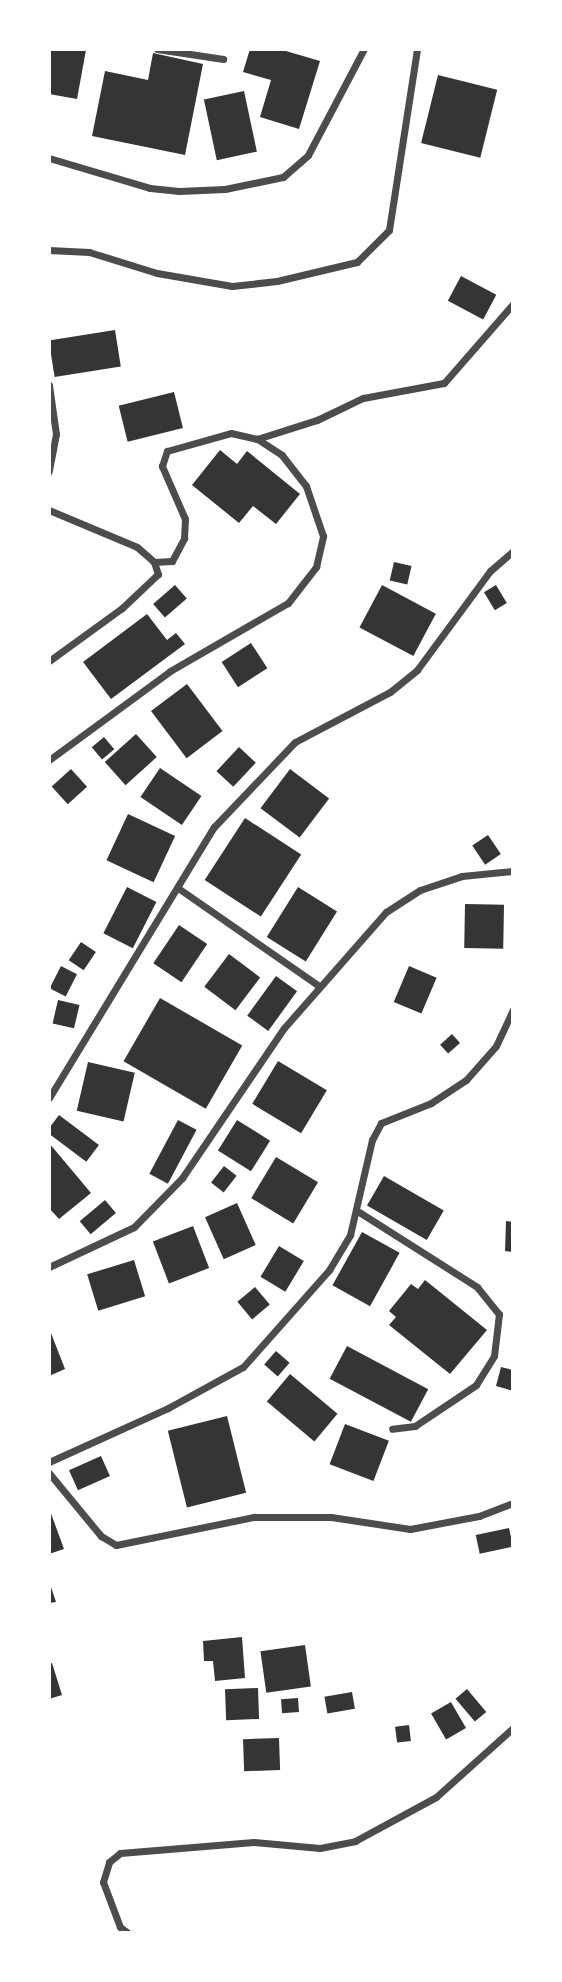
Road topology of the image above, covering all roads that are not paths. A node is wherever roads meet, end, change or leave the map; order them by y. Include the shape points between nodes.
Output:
1 (157, 49) edge
2 (364, 49) edge
3 (417, 49) edge
4 (223, 59) dead end
5 (49, 158) edge
6 (49, 250) edge
7 (513, 304) edge
8 (49, 385) edge
9 (257, 439) junction
10 (49, 471) edge
11 (49, 510) edge
12 (513, 551) edge
13 (154, 562) junction
14 (49, 661) edge
15 (49, 760) edge
16 (513, 871) edge
17 (178, 888) junction
18 (318, 986) junction
19 (513, 1010) edge
20 (49, 1098) edge
21 (359, 1212) junction
22 (49, 1267) edge
23 (392, 1429) dead end
24 (49, 1462) edge
25 (49, 1473) edge
26 (513, 1503) edge
27 (513, 1728) edge
28 (128, 1933) edge

1 - 4 street
2 - 5 street via 308,155 283,177 225,189 179,191 150,188
3 - 6 street via 389,230 376,248 357,262 277,281 232,286 158,273 89,252
7 - 9 street via 444,383 363,398 317,420
8 - 10 street via 55,434
9 - 13 street via 232,433 162,456 185,519 184,538 172,561
9 - 15 street via 282,455 306,486 323,536 316,567 288,603 170,671
11 - 13 street via 137,547
12 - 17 street via 490,571 417,670 390,692 295,742 253,783 214,827
13 - 14 street via 159,575 155,581
16 - 18 street via 462,876 420,890 386,912
17 - 18 street
17 - 20 street
18 - 22 street via 241,1088 182,1178 134,1227
19 - 21 street via 496,1045 467,1080 431,1103 381,1123 372,1140
21 - 23 street via 477,1287 499,1314 494,1356 476,1385 415,1426
21 - 24 street via 329,1270 243,1367 168,1408
25 - 26 street via 101,1536 116,1545 254,1517 331,1517 410,1529 479,1516
27 - 28 street via 436,1797 355,1841 328,1847 254,1842 120,1853 109,1861 103,1882 120,1927

